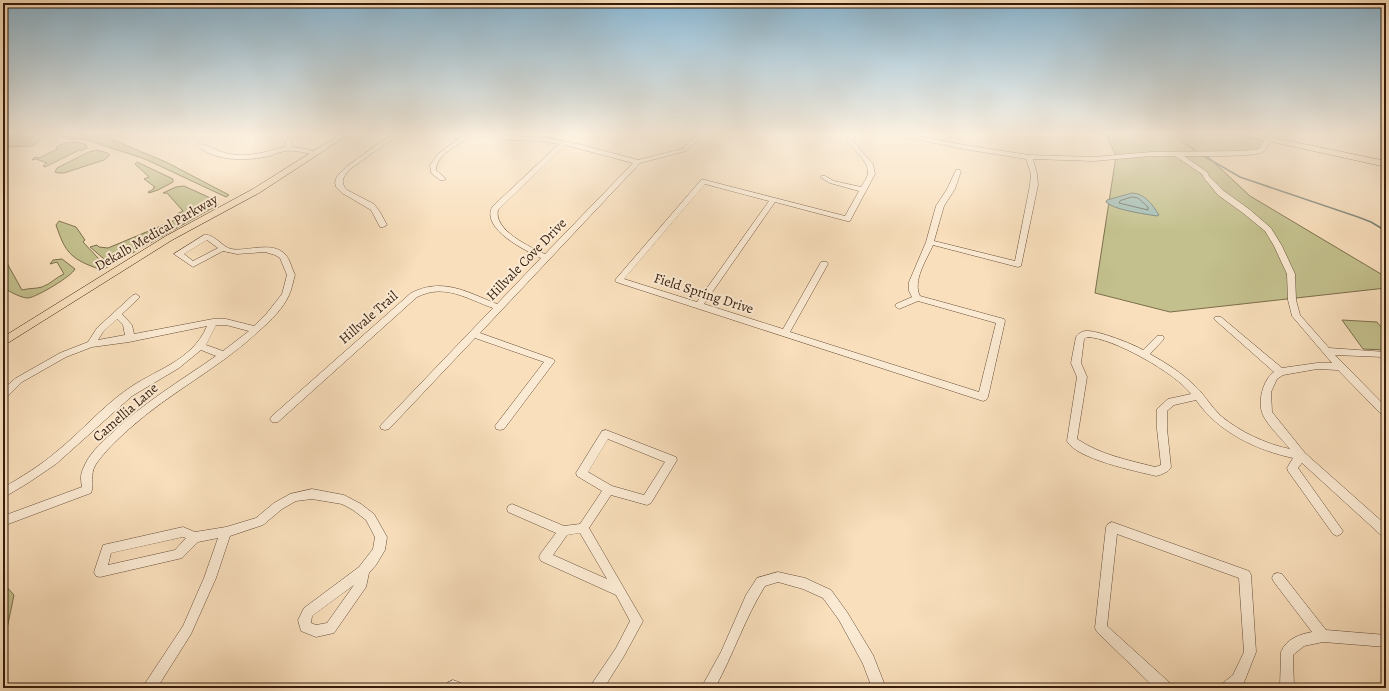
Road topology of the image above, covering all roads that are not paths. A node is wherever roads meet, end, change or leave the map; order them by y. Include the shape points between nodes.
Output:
1 (294, 167) edge
2 (349, 167) edge
3 (433, 167) edge
4 (539, 167) edge
5 (633, 167) edge
6 (872, 167) edge
7 (1032, 167) edge
8 (1196, 167) edge
9 (958, 171) dead end
10 (823, 177) dead end
11 (442, 179) dead end
12 (863, 190) junction
13 (773, 200) junction
14 (383, 225) dead end
15 (930, 242) junction
16 (224, 248) junction
17 (546, 257) junction
18 (824, 264) dead end
19 (136, 297) dead end
20 (917, 298) junction
21 (699, 305) junction
22 (899, 306) dead end
23 (498, 307) junction
24 (117, 315) junction
25 (1218, 319) dead end
26 (213, 322) junction
27 (255, 329) junction
28 (785, 333) junction
29 (474, 334) junction
30 (129, 338) junction
31 (1160, 338) dead end
32 (3, 342) edge
33 (91, 344) junction
34 (200, 346) junction
35 (1326, 351) junction
36 (1145, 354) junction
37 (1382, 354) dead end
38 (224, 355) junction
39 (1340, 367) junction
40 (1280, 372) junction
41 (5, 391) edge
42 (1198, 396) junction
43 (3, 400) edge
44 (1386, 413) edge
45 (275, 418) dead end
46 (385, 426) dead end
47 (500, 426) dead end
48 (1301, 456) junction
49 (609, 490) junction
50 (3, 493) edge
51 (512, 509) dead end
52 (3, 521) edge
53 (583, 528) junction
54 (564, 531) junction
55 (1337, 531) dead end
56 (226, 532) junction
57 (1386, 532) edge
58 (195, 537) junction
59 (363, 571) junction
60 (1278, 578) dead end
61 (620, 592) junction
62 (1323, 636) junction
63 (1386, 641) edge
64 (149, 688) edge
65 (452, 688) edge
66 (456, 688) edge
67 (596, 688) edge
68 (708, 688) edge
69 (879, 688) edge
70 (1165, 688) edge
71 (1228, 688) edge
72 (1287, 688) edge

1 - 32 main road, Dekalb Medical Parkway via 256,191 169,238
2 - 14 street via 341,174 338,186 374,208
3 - 11 street via 434,173
4 - 17 street via 495,209 493,217 496,224 505,232
5 - 17 street, Hillvale Cove Drive
6 - 12 street, Field Spring Drive via 872,174
7 - 15 street via 1034,185 1018,264
8 - 35 street via 1205,173 1221,193 1268,230 1292,274 1292,300 1296,316
9 - 15 street via 938,212
10 - 12 street
12 - 13 street, Field Spring Drive via 847,219
13 - 21 street
13 - 21 street, Field Spring Drive via 703,182 619,280
15 - 20 street via 913,282 913,291
16 - 16 street, Camellia Lane via 193,264 178,254 207,237
16 - 27 street, Camellia Lane via 236,251 276,252 291,269 290,286 282,303
17 - 23 street, Hillvale Cove Drive
18 - 28 street
19 - 24 street
20 - 22 street
20 - 28 street, Field Spring Drive via 1001,321 983,397
21 - 28 street, Field Spring Drive
23 - 29 street, Hillvale Cove Drive
23 - 45 street, Hillvale Trail via 451,290 439,287 426,289 414,295
24 - 30 street via 128,326
24 - 33 street via 100,330
25 - 40 street
26 - 27 street via 226,322
26 - 30 street
26 - 34 street, Camellia Lane
27 - 38 street, Camellia Lane
29 - 46 street, Hillvale Cove Drive
29 - 47 street via 550,361
30 - 33 street
31 - 36 street
33 - 41 street via 63,355
34 - 38 street
34 - 50 street, Camellia Lane via 188,357 128,394 59,455
35 - 37 street
35 - 39 street
36 - 42 street via 1184,380
36 - 42 street via 1090,334 1080,337 1076,363 1082,377 1072,441 1083,450 1156,472 1166,467 1162,409 1172,402
38 - 52 street, Camellia Lane via 161,398 124,428 88,468 87,490
39 - 40 street via 1318,366
39 - 44 street
40 - 48 street via 1273,377 1266,392 1267,413
41 - 43 street via 8,396
42 - 48 street via 1218,419 1244,436 1275,450
48 - 55 street via 1292,468
48 - 57 street
49 - 49 street via 647,500 672,460 606,434 581,473
49 - 53 street
51 - 54 street
53 - 54 street
53 - 61 street
54 - 61 street via 545,557
56 - 58 street
56 - 59 street via 259,522 294,497 312,494 344,500 370,517 381,536 379,550
56 - 64 street via 210,578 187,630
58 - 58 street via 178,554 100,572 107,549 183,532
59 - 59 street via 308,612 304,620 305,626 316,631 330,630 362,583
60 - 62 street
61 - 67 street via 637,620
62 - 63 street
62 - 72 street via 1302,640 1287,652
65 - 66 street
68 - 69 street via 754,593 761,582 778,577 827,594 868,660
70 - 71 street via 1101,628 1112,527 1245,575 1250,652 1238,680

